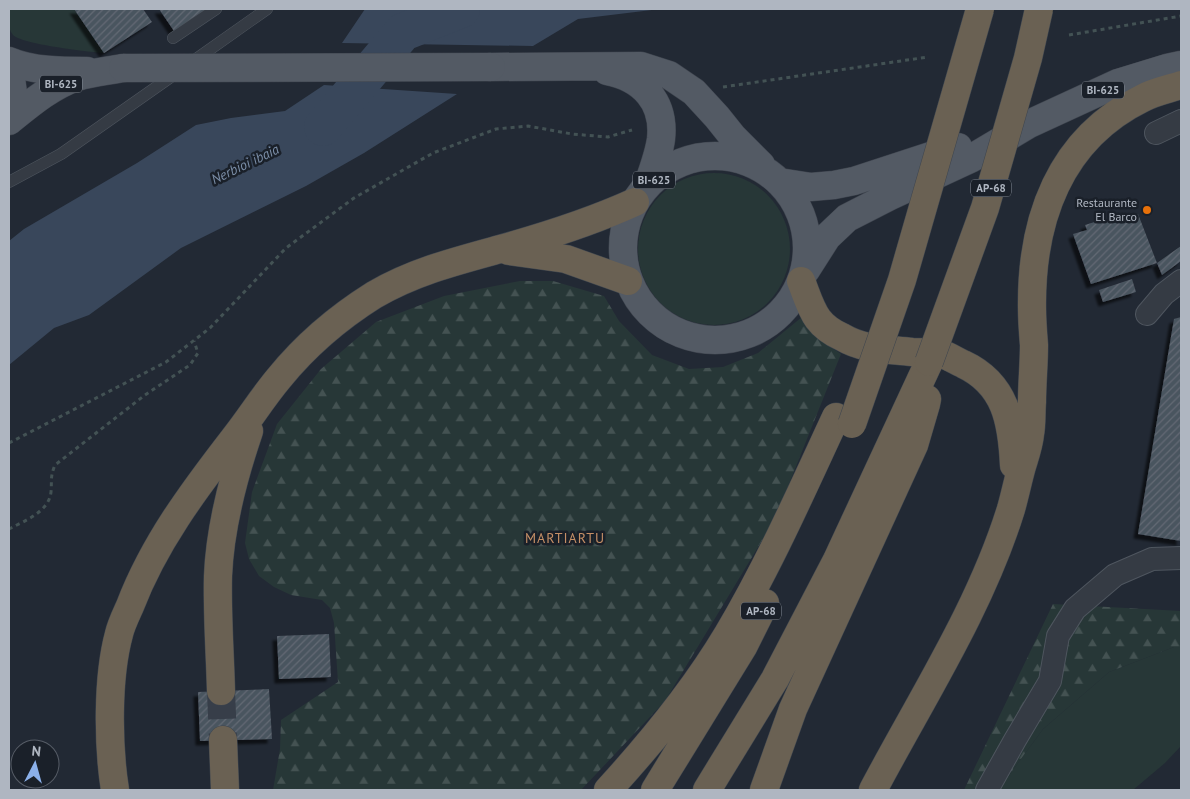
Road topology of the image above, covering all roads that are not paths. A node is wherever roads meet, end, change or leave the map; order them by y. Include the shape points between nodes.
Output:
1 (216, 9) edge
2 (267, 9) edge
3 (980, 9) edge
4 (1040, 9) edge
5 (174, 38) dead end
6 (9, 61) edge
7 (1181, 65) edge
8 (584, 66) junction
9 (123, 68) junction
10 (9, 74) edge
11 (1181, 85) edge
12 (9, 116) edge
13 (9, 121) edge
14 (1181, 121) edge
15 (1029, 124) junction
16 (1156, 133) dead end
17 (775, 179) junction
18 (9, 182) edge
19 (642, 193) junction
20 (498, 250) junction
21 (802, 277) junction
22 (628, 281) junction
23 (1181, 281) edge
24 (1147, 314) dead end
25 (255, 410) junction
26 (844, 420) junction
27 (904, 442) junction
28 (1016, 489) junction
29 (1181, 558) edge
30 (221, 691) tunnel mouth
31 (115, 790) edge
32 (225, 790) edge
33 (229, 790) edge
34 (608, 790) edge
35 (655, 790) edge
36 (707, 790) edge
37 (764, 790) edge
38 (873, 790) edge
39 (987, 790) edge

1 - 5 lane
2 - 18 lane via 61,154
3 - 26 highway, bridge via 902,280 880,310
4 - 27 highway, AP-68, bridge via 984,208 928,362
6 - 9 main road, BI-625 via 64,70
7 - 15 main road, BI-625 via 1118,83
8 - 9 main road, BI-625, bridge
8 - 17 main road, BI-625 via 641,66 669,75 694,92
8 - 19 main road, BI-625 via 631,79 652,97 659,108 661,141
9 - 13 main road, BI-625 via 63,83 38,97
10 - 12 main road via 13,102
11 - 28 highway via 1145,97 1103,124 1062,171 1047,202 1037,236 1034,272 1030,435
14 - 16 street
15 - 17 main road, BI-625 via 854,181 811,187
15 - 21 main road, BI-625 via 972,158 847,218 827,237
17 - 19 main road, BI-625 via 752,164 708,156 666,170
17 - 21 main road, BI-625 via 790,195 804,224 807,241
19 - 20 highway via 568,230
19 - 22 main road, BI-625 via 627,220 622,240
20 - 22 highway via 566,259
20 - 25 highway via 417,274 374,295 301,353
21 - 22 main road, BI-625 via 791,300 770,322 737,338 715,340 692,338 672,330 653,317 638,300
21 - 28 highway via 808,300 818,319 830,331 852,343 879,350 943,355 973,368 991,384 1005,408 1013,437
23 - 24 street via 1164,294
25 - 30 highway via 234,473 221,543 218,577
25 - 31 highway via 160,541 119,634 110,732
26 - 34 highway via 727,635 680,706
26 - 35 highway, AP-68 via 743,647
27 - 36 highway, AP-68 via 837,560 775,680
27 - 37 highway via 793,709
28 - 38 highway via 997,549 979,590
29 - 39 street via 1152,559 1116,575 1075,608 1058,636 1050,681
32 - 33 highway via 224,749

